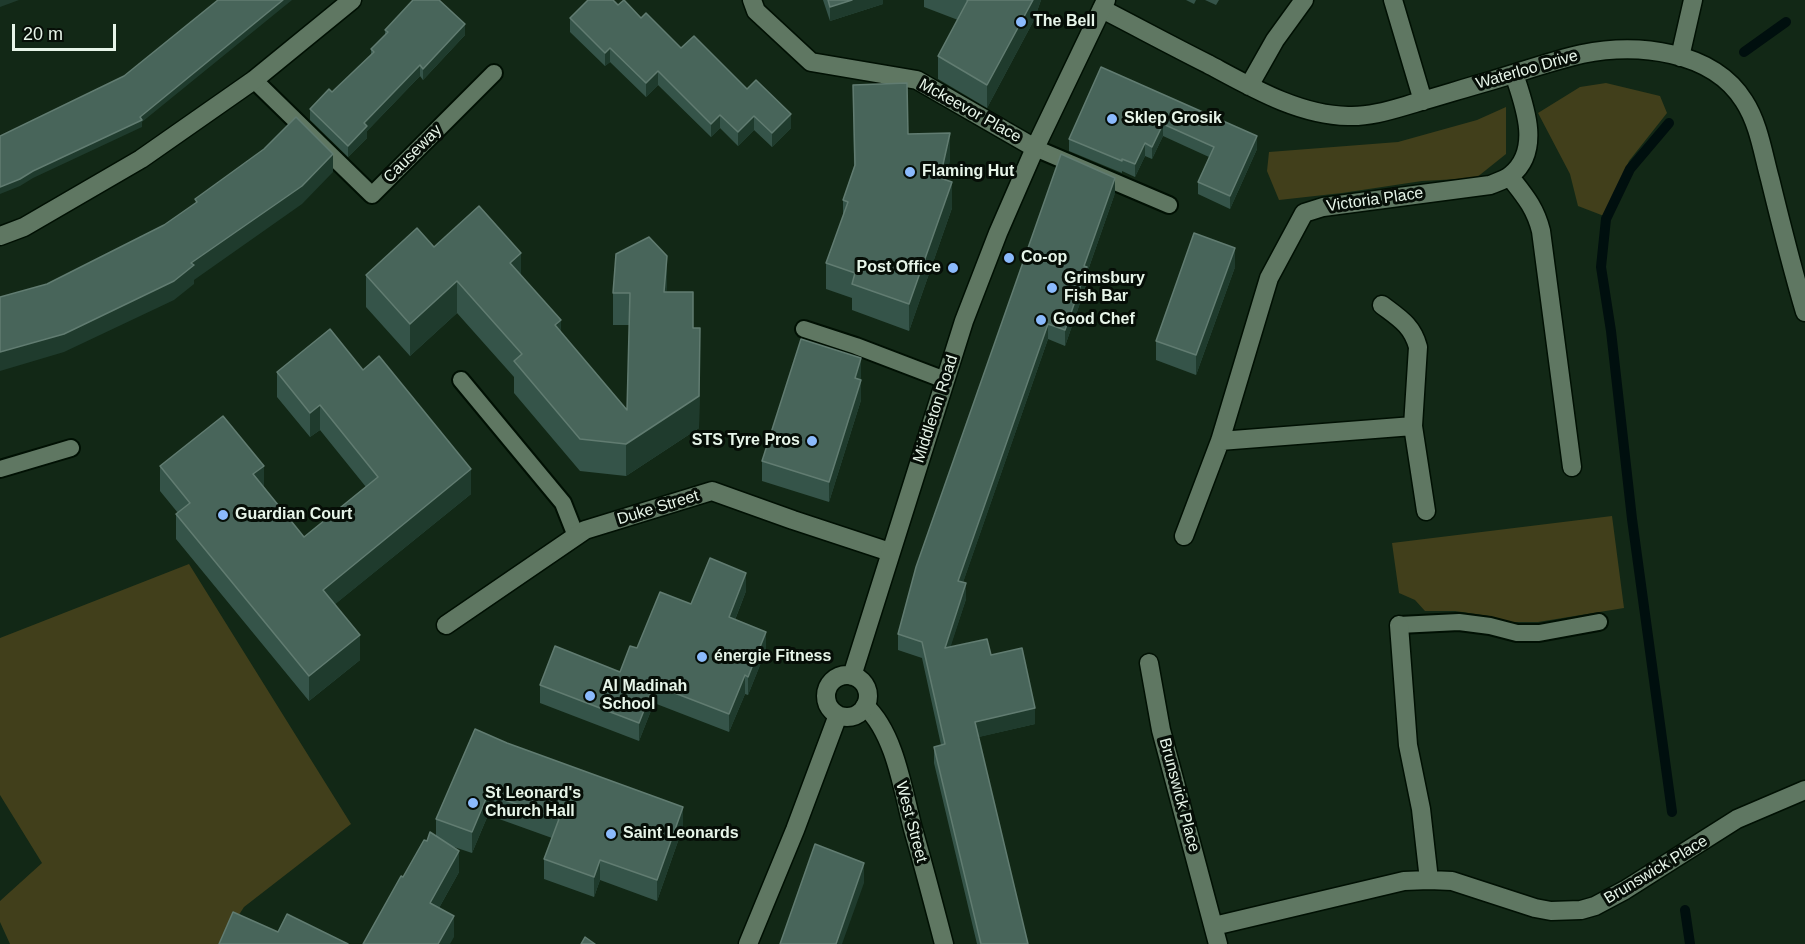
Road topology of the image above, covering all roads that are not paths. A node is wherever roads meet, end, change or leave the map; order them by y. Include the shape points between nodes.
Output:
1 (352, 0) edge
2 (752, 0) edge
3 (1304, 0) edge
4 (1393, 0) edge
5 (1693, 0) edge
6 (1104, 5) edge
7 (1680, 57) junction
8 (494, 73) dead end
9 (1514, 74) junction
10 (254, 80) junction
11 (1249, 86) junction
12 (1423, 101) junction
13 (1035, 148) junction
14 (1510, 177) junction
15 (1169, 204) dead end
16 (0, 236) edge
17 (1382, 305) dead end
18 (1805, 312) edge
19 (804, 329) dead end
20 (461, 380) dead end
21 (945, 380) junction
22 (1413, 426) junction
23 (1220, 441) junction
24 (71, 448) dead end
25 (1572, 467) dead end
26 (0, 469) edge
27 (1426, 511) dead end
28 (576, 536) junction
29 (1184, 536) dead end
30 (890, 552) junction
31 (1599, 622) dead end
32 (446, 625) dead end
33 (1399, 626) joint
34 (1149, 663) dead end
35 (852, 676) junction
36 (865, 706) junction
37 (838, 715) junction
38 (1805, 790) edge
39 (1429, 880) junction
40 (1216, 935) edge
41 (748, 944) edge
42 (944, 944) edge

1 - 10 street
2 - 13 street, Mckeevor Place via 756,11 811,62 917,80
3 - 11 street
4 - 12 street
5 - 7 street
6 - 11 street, Waterloo Drive
6 - 13 street, Middleton Road
7 - 9 street, Waterloo Drive via 1610,50 1564,58
7 - 18 street, Waterloo Drive via 1699,62 1717,74 1733,87 1750,112
8 - 10 lane, Causeway via 372,195
9 - 12 street, Waterloo Drive
9 - 14 street via 1528,138 1527,151
10 - 16 street via 141,159
11 - 12 street, Waterloo Drive via 1312,111 1349,116
13 - 15 lane
13 - 21 street, Middleton Road via 998,233
14 - 23 street, Victoria Place via 1490,184 1323,207 1304,213 1269,278
14 - 25 street via 1531,204 1541,231
17 - 22 street via 1410,327 1418,347
19 - 21 lane
20 - 28 lane via 563,503
21 - 30 street, Middleton Road
22 - 23 street
22 - 27 street
23 - 29 street, Victoria Place
24 - 26 lane
28 - 30 street, Duke Street via 712,491
28 - 32 street, Duke Street
30 - 35 street, Middleton Road
31 - 33 lane via 1539,633 1459,622
33 - 39 street via 1408,746 1421,809
34 - 40 street, Brunswick Place via 1161,730
35 - 36 street via 865,685
35 - 37 street via 840,676 828,687 826,701
36 - 37 street via 852,717
36 - 42 street, West Street via 879,723 894,759
37 - 41 street
38 - 39 street, Brunswick Place via 1737,819 1625,891 1581,910 1535,908 1452,882
39 - 40 street, Brunswick Place via 1404,880

